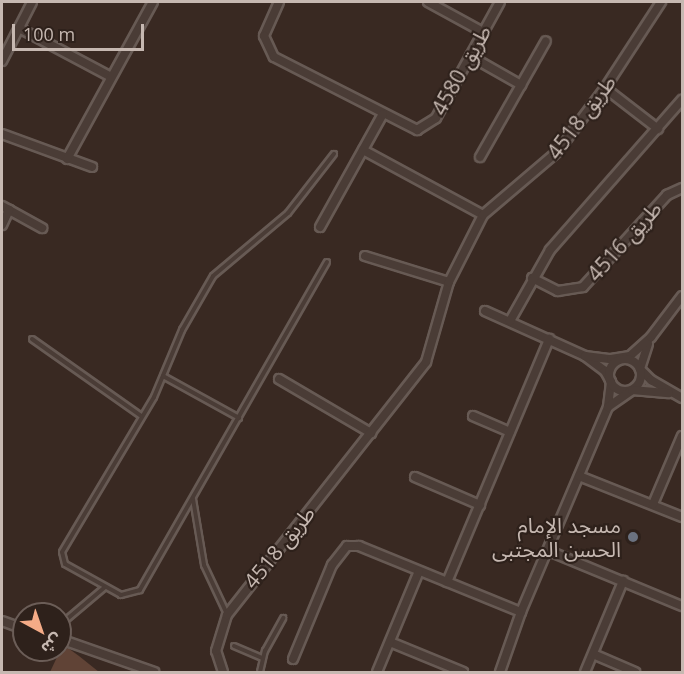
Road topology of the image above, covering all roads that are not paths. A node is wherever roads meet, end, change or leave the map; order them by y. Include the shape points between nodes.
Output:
1 (32, 2) edge
2 (153, 2) edge
3 (279, 2) edge
4 (428, 2) edge
5 (500, 2) edge
6 (661, 2) edge
7 (19, 28) junction
8 (483, 32) junction
9 (546, 42) dead end
10 (470, 56) junction
11 (2, 61) edge
12 (111, 77) junction
13 (521, 85) junction
14 (606, 87) junction
15 (682, 100) edge
16 (383, 114) junction
17 (658, 129) junction
18 (2, 134) edge
19 (363, 150) junction
20 (334, 154) dead end
21 (480, 157) dead end
22 (67, 159) junction
23 (92, 167) dead end
24 (682, 188) edge
25 (5, 208) edge
26 (483, 216) junction
27 (2, 225) edge
28 (321, 227) dead end
29 (42, 228) dead end
30 (365, 256) dead end
31 (327, 262) dead end
32 (532, 278) junction
33 (449, 282) junction
34 (682, 296) edge
35 (485, 311) dead end
36 (510, 321) junction
37 (651, 338) junction
38 (32, 339) dead end
39 (549, 339) junction
40 (585, 356) junction
41 (624, 359) junction
42 (640, 369) junction
43 (163, 376) junction
44 (279, 379) dead end
45 (611, 382) junction
46 (632, 390) junction
47 (670, 393) junction
48 (682, 398) edge
49 (608, 407) junction
50 (141, 416) junction
51 (473, 416) dead end
52 (238, 418) junction
53 (510, 432) junction
54 (371, 433) junction
55 (682, 436) edge
56 (579, 476) junction
57 (415, 477) dead end
58 (193, 499) junction
59 (653, 504) junction
60 (480, 505) junction
61 (682, 517) edge
62 (549, 551) junction
63 (419, 571) junction
64 (623, 581) junction
65 (447, 582) junction
66 (105, 586) junction
67 (682, 606) edge
68 (521, 612) junction
69 (72, 615) edge
70 (227, 615) junction
71 (283, 618) dead end
72 (390, 642) junction
73 (72, 643) edge
74 (234, 646) dead end
75 (593, 654) junction
76 (262, 658) junction
77 (293, 659) dead end
78 (154, 672) edge
79 (223, 672) edge
80 (260, 672) edge
81 (377, 672) edge
82 (463, 672) edge
83 (500, 672) edge
84 (585, 672) edge
85 (634, 672) edge

1 - 7 street
2 - 12 street
3 - 16 street, طريق 4580 via 265,27 269,52
4 - 8 street
5 - 8 street, طريق 4580
6 - 14 street, طريق 4518
7 - 11 street
7 - 12 street
8 - 10 street, طريق 4580
9 - 13 street
10 - 13 street
10 - 16 street, طريق 4580 via 430,124 410,129
12 - 22 street
13 - 21 street
14 - 17 street
14 - 26 street, طريق 4518 via 548,161
15 - 17 street
16 - 19 street
17 - 32 street via 576,219
18 - 22 street
19 - 26 street
19 - 28 street
20 - 43 lane via 288,213 213,276 182,330
22 - 23 street
24 - 32 street, طريق 4516 via 667,195 583,287 558,291
25 - 27 street
25 - 29 street
26 - 33 street, طريق 4518
30 - 33 street
31 - 52 lane
32 - 36 street
33 - 54 street, طريق 4518 via 426,362
34 - 37 street
35 - 36 street
36 - 39 street
37 - 41 street
37 - 42 street
38 - 50 lane
39 - 40 street
39 - 53 street
40 - 41 street
40 - 45 street via 605,370
41 - 42 street
41 - 45 street via 612,367
42 - 46 street via 641,378
42 - 47 street
43 - 50 lane
43 - 52 lane
44 - 54 street
45 - 46 street via 622,391
45 - 49 street
46 - 47 street
46 - 49 street
47 - 48 street
49 - 56 street
50 - 66 lane via 61,555 65,564
51 - 53 street
52 - 58 lane
53 - 60 street
54 - 70 street, طريق 4518
55 - 59 street
56 - 59 street
56 - 62 street
57 - 60 street
58 - 66 lane via 140,590 126,596
58 - 70 lane via 204,565
59 - 61 street
60 - 65 street
62 - 64 street
62 - 68 street
63 - 65 street
63 - 72 street
63 - 77 street via 359,546 341,549
64 - 67 street
64 - 75 street
65 - 68 street
66 - 69 lane
68 - 83 street
70 - 79 street, طريق 4518 via 216,651
71 - 76 lane
72 - 81 street
72 - 82 street
73 - 78 street
74 - 76 lane
75 - 84 street
75 - 85 street
76 - 80 lane

